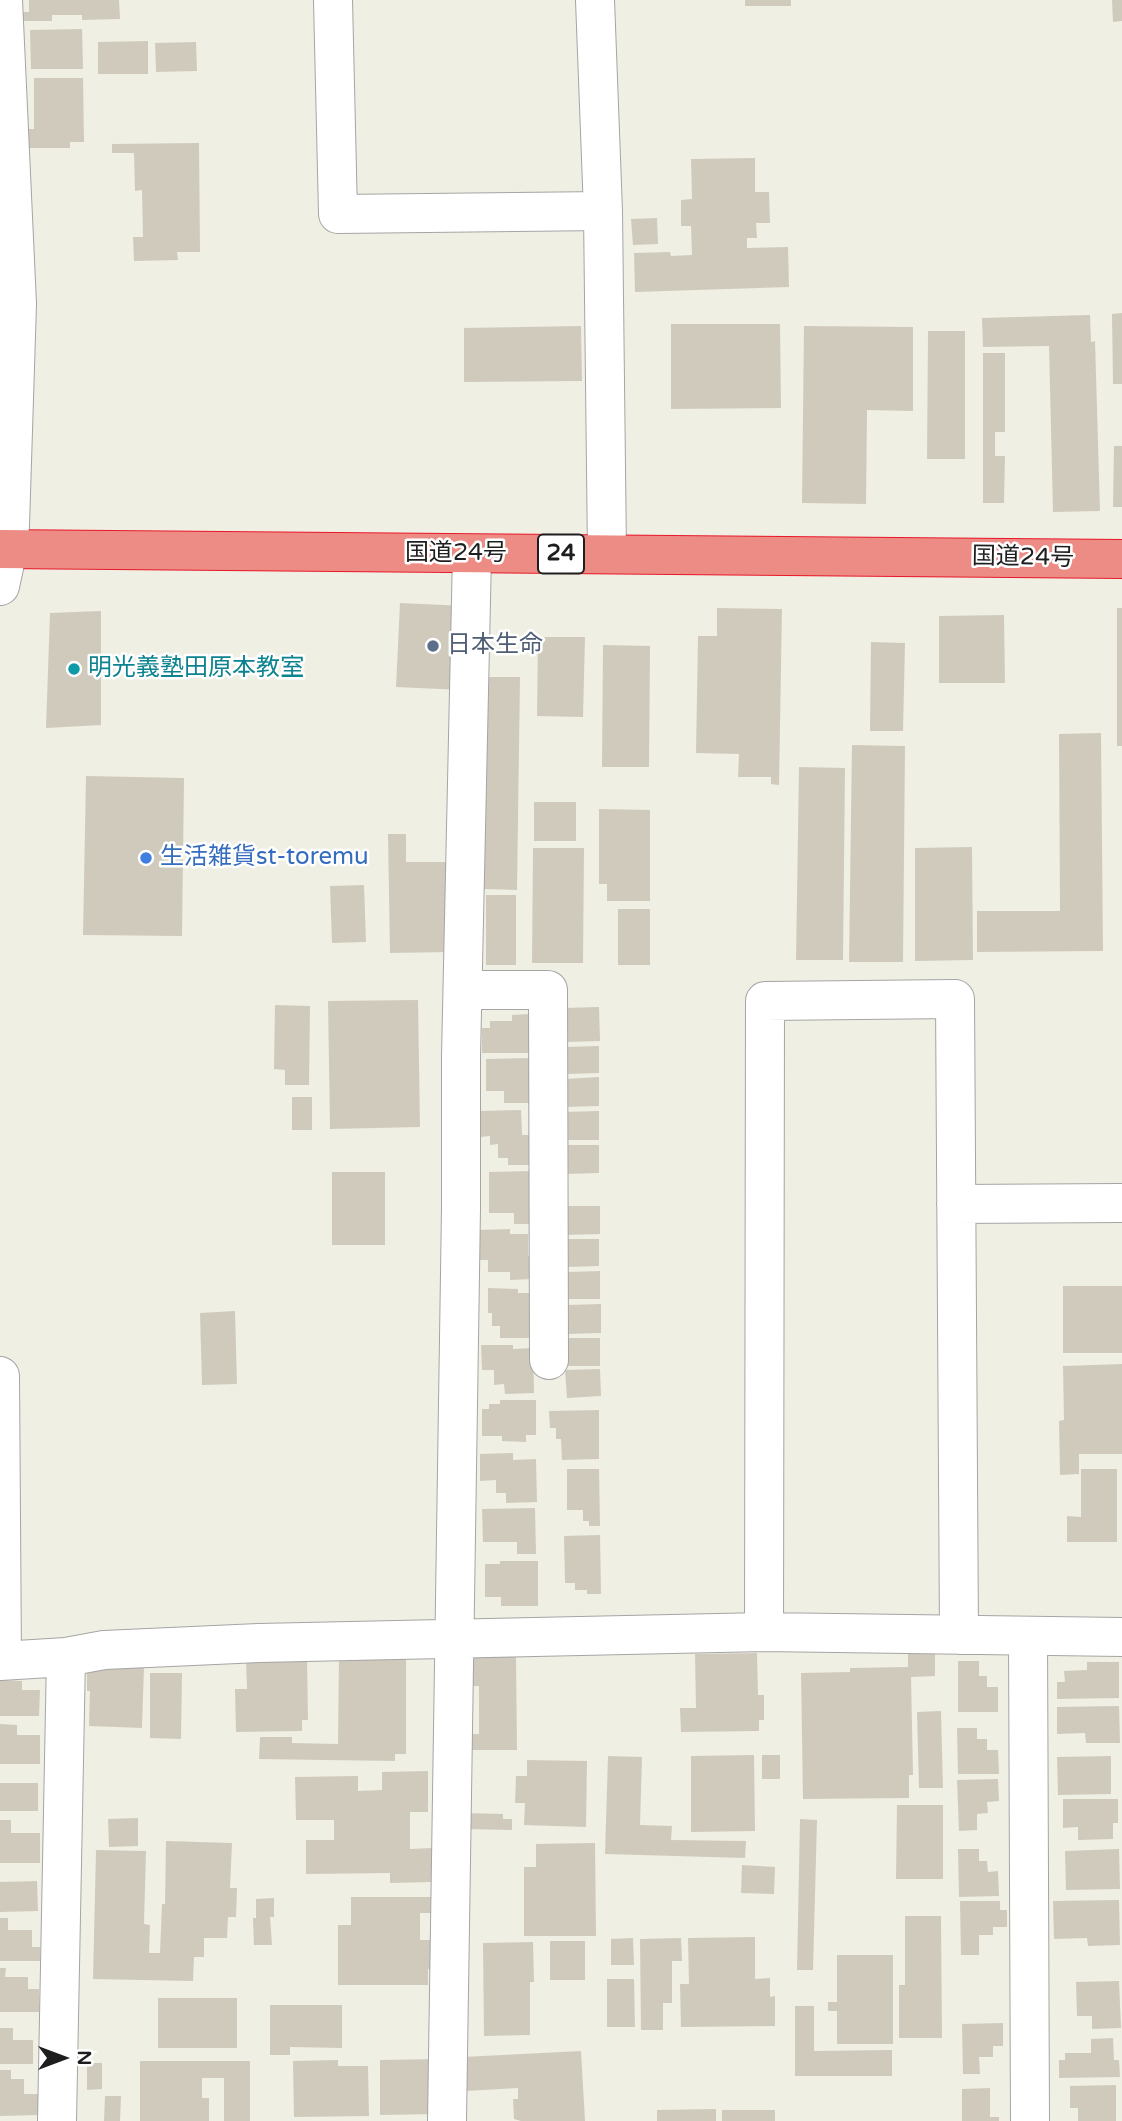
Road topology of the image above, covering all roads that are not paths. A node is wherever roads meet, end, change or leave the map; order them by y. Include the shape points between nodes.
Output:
1 (3, 0) edge
2 (333, 0) edge
3 (595, 0) edge
4 (4, 94) edge
5 (603, 211) junction
6 (4, 549) edge
7 (472, 554) junction
8 (607, 554) junction
9 (1122, 559) edge
10 (0, 586) edge
11 (463, 990) junction
12 (1122, 1203) edge
13 (956, 1204) junction
14 (549, 1360) dead end
15 (0, 1376) edge
16 (764, 1632) junction
17 (959, 1635) junction
18 (1028, 1636) junction
19 (1122, 1637) edge
20 (455, 1640) junction
21 (66, 1657) junction
22 (1, 1661) edge
23 (57, 2121) edge
24 (447, 2121) edge
25 (1030, 2121) edge

1 - 4 street
2 - 5 street via 338,214
3 - 5 street
4 - 6 street via 17,304
5 - 8 street
6 - 7 highway, 国道24号 / 24
6 - 10 street
7 - 8 highway, 国道24号 / 24
7 - 11 street
8 - 9 highway, 国道24号 / 24
11 - 14 street via 548,990
11 - 20 street
12 - 13 street
13 - 16 street via 955,999 765,1001
13 - 17 street
15 - 22 street
16 - 17 street
16 - 20 street
17 - 18 street
18 - 19 street
18 - 25 street
20 - 21 street via 104,1650
20 - 24 street
21 - 22 street
21 - 23 street

